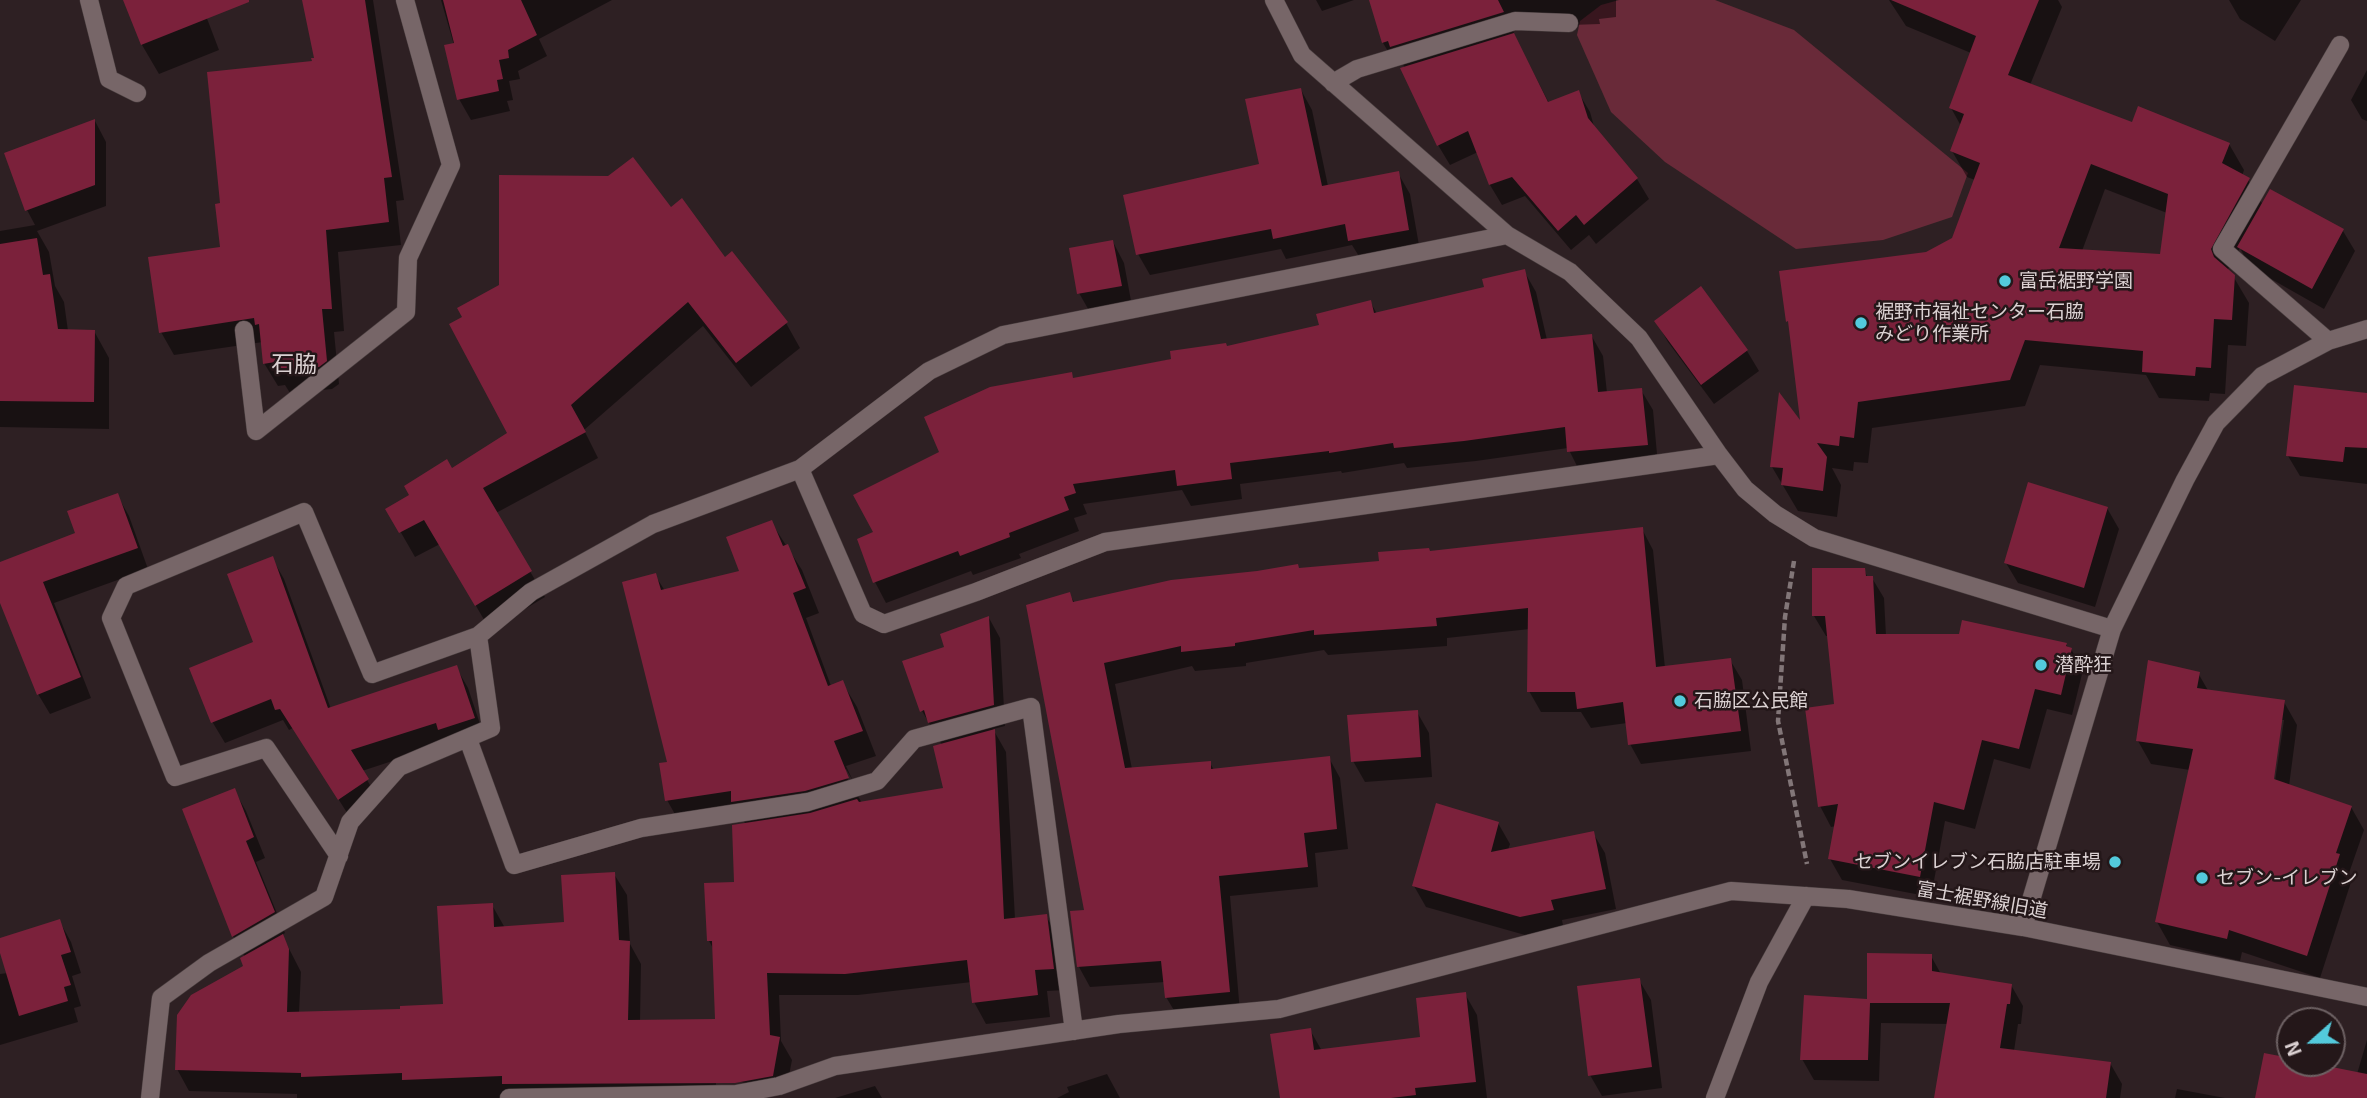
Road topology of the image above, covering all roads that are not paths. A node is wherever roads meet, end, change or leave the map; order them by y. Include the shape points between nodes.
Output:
1 (89, 0) edge
2 (405, 0) edge
3 (1274, 0) edge
4 (1569, 23) dead end
5 (2340, 45) dead end
6 (1333, 83) junction
7 (137, 93) dead end
8 (1507, 235) junction
9 (2367, 329) edge
10 (244, 330) dead end
11 (2328, 341) junction
12 (1719, 455) junction
13 (800, 469) junction
14 (2112, 629) junction
15 (478, 636) junction
16 (468, 739) junction
17 (339, 856) junction
18 (1806, 896) junction
19 (2023, 927) junction
20 (2367, 997) edge
21 (1074, 1031) junction
22 (781, 1092) edge
23 (150, 1098) edge
24 (509, 1098) edge
25 (1714, 1098) edge

1 - 7 street via 109,79
2 - 10 street via 451,165 408,258 406,312 256,431
3 - 6 street via 1302,55
4 - 6 street via 1516,21 1357,69
5 - 11 street via 2222,249
6 - 8 street
8 - 12 street via 1570,272 1639,338
8 - 13 street via 1003,335 929,371
9 - 11 street
11 - 14 street via 2262,376 2216,423
12 - 13 street via 1105,542 884,624 863,614
12 - 14 street via 1745,489 1814,538
13 - 15 street via 653,524 531,592
14 - 19 street
15 - 16 street via 491,728
15 - 17 street via 372,674 304,512 126,586 111,618 175,777 266,748
16 - 17 street via 400,767 350,822
16 - 21 street via 514,866 641,828 807,802 877,781 914,740 1031,708
17 - 23 street via 324,897 209,963 161,998
18 - 19 street, 富士裾野線旧道
18 - 21 street, 富士裾野線旧道 via 1731,891 1279,1009
18 - 25 street via 1759,982
19 - 20 street, 富士裾野線旧道
21 - 22 street, 富士裾野線旧道 via 835,1066
22 - 24 street, 富士裾野線旧道

